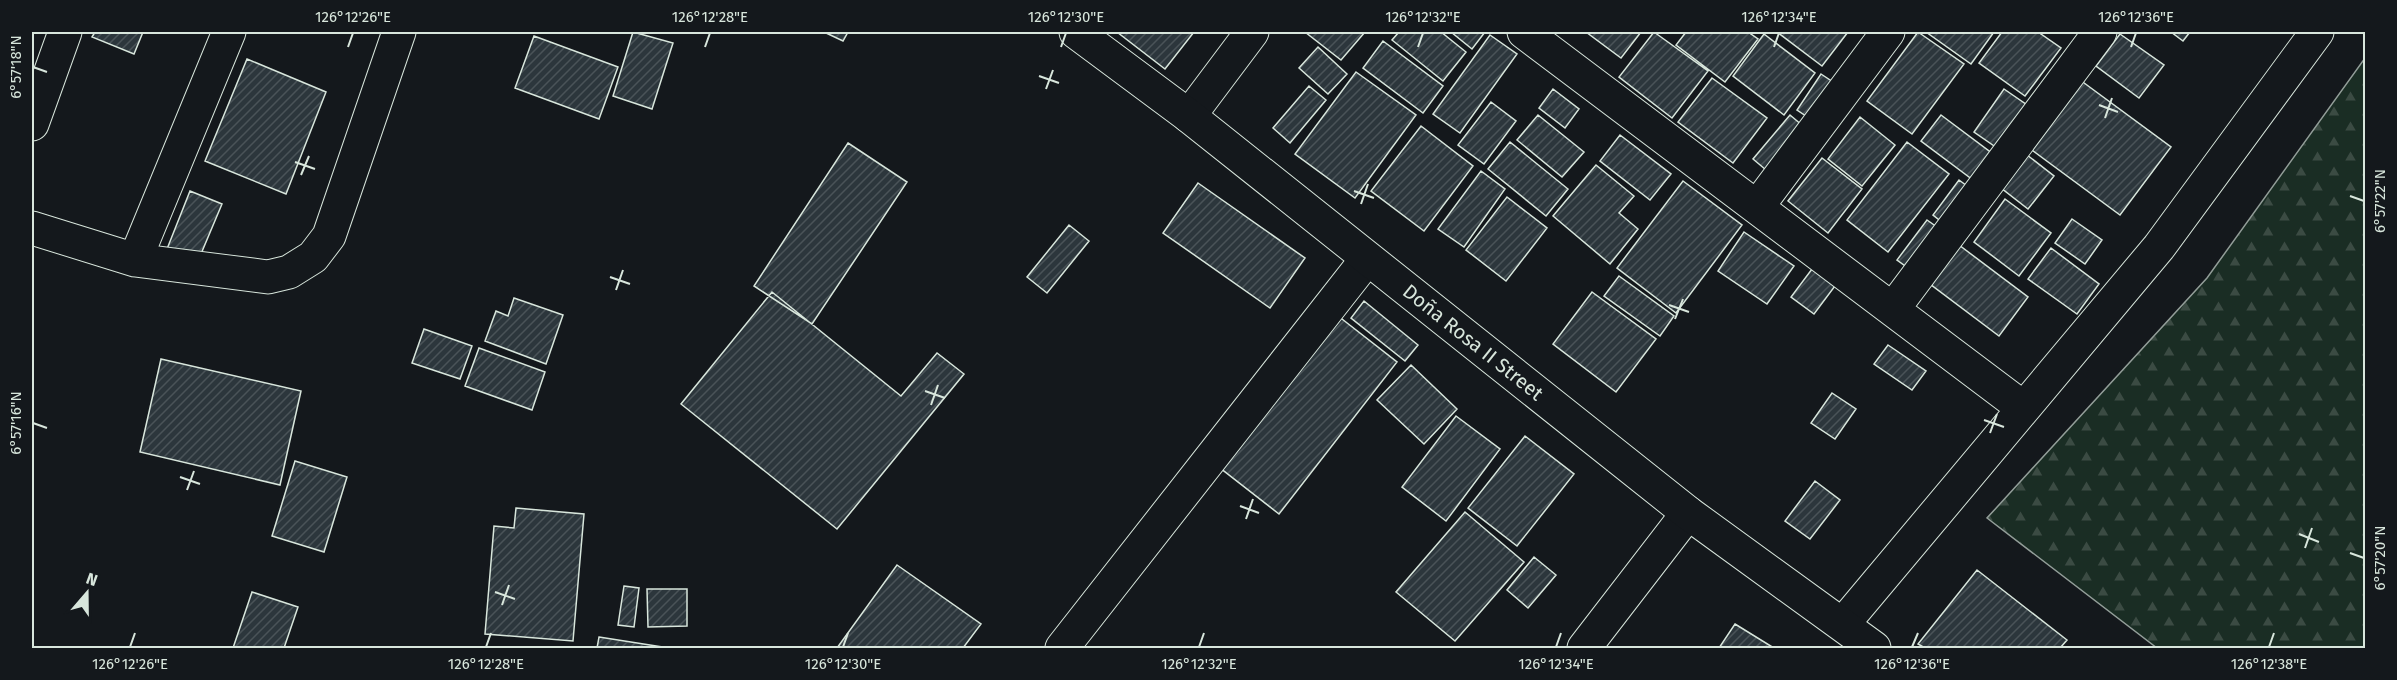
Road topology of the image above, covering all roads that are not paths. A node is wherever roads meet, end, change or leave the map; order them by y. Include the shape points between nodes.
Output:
1 (65, 32) edge
2 (229, 32) edge
3 (399, 32) edge
4 (1076, 32) edge
5 (1252, 32) edge
6 (1524, 32) edge
7 (1888, 32) edge
8 (2100, 32) edge
9 (2317, 32) edge
10 (1189, 116) junction
11 (32, 124) edge
12 (1757, 207) junction
13 (32, 228) edge
14 (1367, 259) junction
15 (135, 260) junction
16 (1893, 309) junction
17 (2022, 406) junction
18 (1689, 513) junction
19 (1858, 640) edge
20 (1062, 648) edge
21 (1584, 648) edge

1 - 11 street
2 - 15 street
3 - 15 street via 329,236 313,257 289,272 268,276
4 - 10 street, Doña Rosa II Street
5 - 10 street
6 - 12 street
7 - 12 street
8 - 16 street
9 - 17 street via 2159,247
10 - 14 street, Doña Rosa II Street
12 - 16 street
13 - 15 street
14 - 18 street, Doña Rosa II Street
14 - 20 street
16 - 17 street
17 - 19 street
18 - 19 street, Doña Rosa II Street
18 - 21 street

